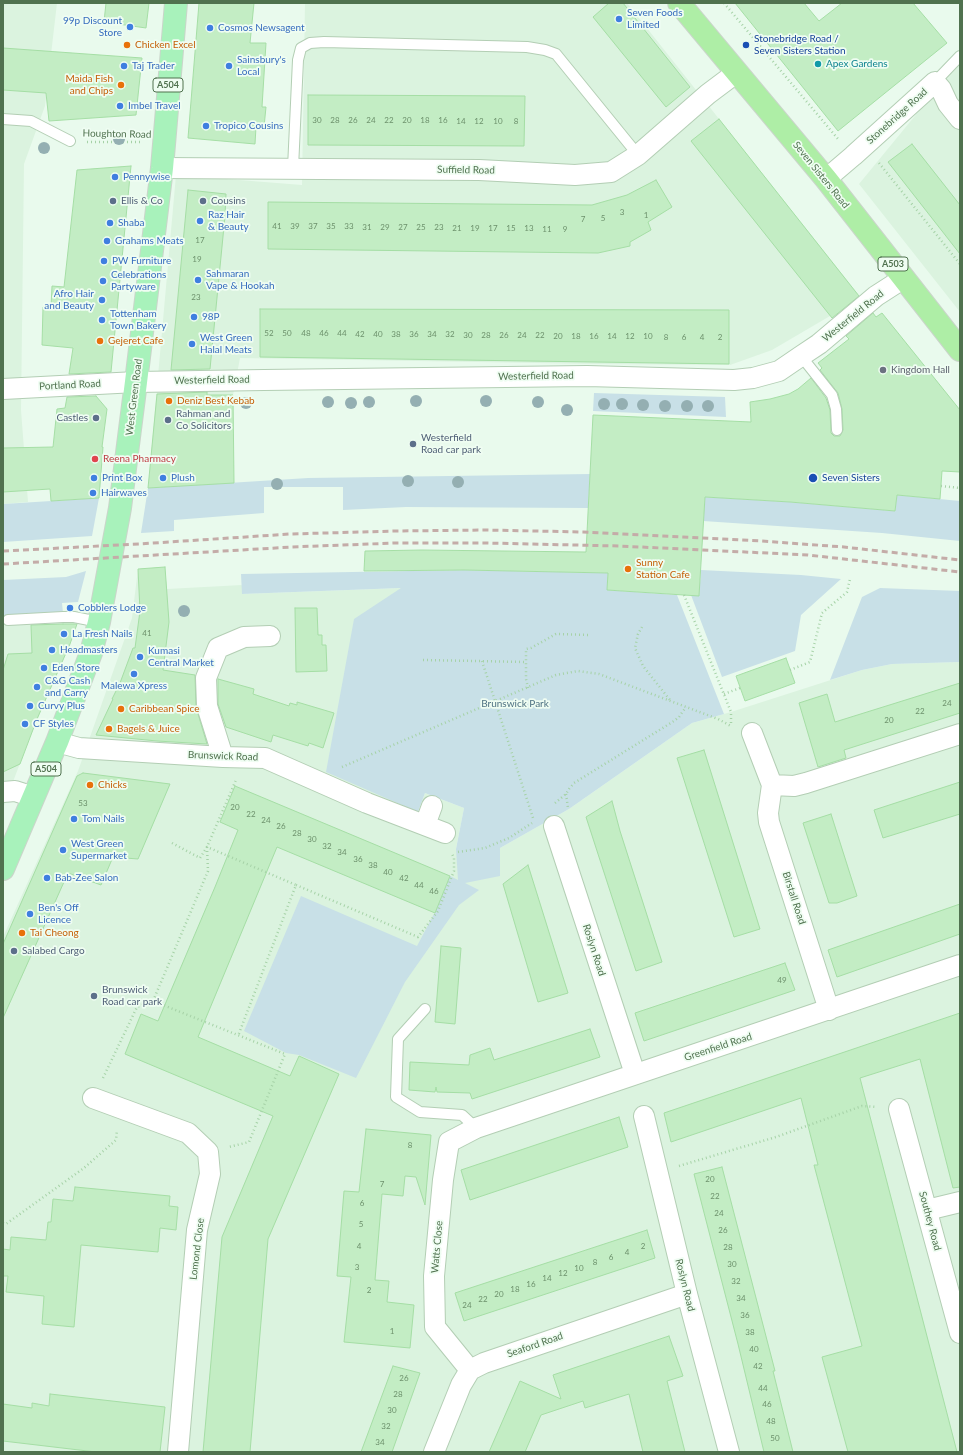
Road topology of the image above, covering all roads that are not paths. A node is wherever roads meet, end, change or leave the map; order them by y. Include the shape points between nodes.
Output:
1 (176, 3) edge
2 (679, 3) edge
3 (960, 56) edge
4 (736, 73) junction
5 (935, 82) junction
6 (3, 119) edge
7 (960, 119) edge
8 (70, 141) road end
9 (638, 155) junction
10 (162, 168) junction
11 (293, 168) junction
12 (826, 179) junction
13 (904, 278) junction
14 (960, 350) edge
15 (801, 356) junction
16 (136, 382) junction
17 (3, 389) edge
18 (837, 430) dead end
19 (8, 620) dead end
20 (99, 622) junction
21 (270, 636) dead end
22 (752, 733) dead end
23 (960, 734) edge
24 (57, 742) junction
25 (223, 757) junction
26 (772, 785) junction
27 (3, 792) edge
28 (34, 797) junction
29 (432, 806) dead end
30 (543, 824) road end
31 (425, 825) junction
32 (448, 843) road end
33 (3, 869) edge
34 (960, 965) edge
35 (425, 1008) dead end
36 (829, 1010) junction
37 (635, 1074) junction
38 (93, 1098) road end
39 (899, 1108) dead end
40 (644, 1116) dead end
41 (476, 1128) junction
42 (960, 1202) edge
43 (927, 1210) junction
44 (687, 1294) junction
45 (960, 1333) edge
46 (470, 1370) junction
47 (178, 1452) edge
48 (434, 1452) edge
49 (729, 1452) edge

1 - 10 main road, West Green Road / A504
2 - 4 highway, Seven Sisters Road / A503
3 - 5 lane
4 - 9 street, Suffield Road
4 - 12 highway, Seven Sisters Road / A503
5 - 7 street, Stonebridge Road
5 - 12 street, Stonebridge Road
6 - 8 lane via 31,121
9 - 11 street, Suffield Road via 611,172 575,175 478,170
9 - 11 lane via 556,54 545,50 527,47 324,42 310,43 301,48 298,60
10 - 11 street, Suffield Road
10 - 16 main road, West Green Road / A504
12 - 13 highway, Seven Sisters Road / A503
13 - 14 highway, Seven Sisters Road / A503
13 - 15 street, Westerfield Road via 876,296 820,344
15 - 16 street, Westerfield Road via 779,371 734,380 587,376
15 - 18 lane via 832,395
16 - 17 street, Portland Road
16 - 20 main road, West Green Road / A504 via 120,508
19 - 20 lane via 74,617
20 - 24 main road, West Green Road / A504
21 - 25 street via 244,637 218,648 206,678 207,706
22 - 26 street, Birstall Road
23 - 26 street via 806,783 794,786
24 - 25 street, Brunswick Road via 79,748
24 - 28 main road, West Green Road / A504
25 - 31 street, Brunswick Road via 265,758 367,803
26 - 36 street, Birstall Road via 769,822
27 - 28 street via 15,791
28 - 33 main road, West Green Road / A504
29 - 31 street
30 - 37 street, Roslyn Road
31 - 32 street, Brunswick Road
34 - 36 street, Greenfield Road
35 - 41 lane via 398,1039 396,1097 420,1112 462,1115
36 - 37 street, Greenfield Road
37 - 41 street, Greenfield Road
38 - 47 street, Lomond Close via 188,1133 208,1152 210,1174 197,1230
39 - 43 street, Southey Road
40 - 44 street, Roslyn Road
41 - 46 street, Watts Close via 449,1142 434,1276 435,1327
42 - 43 street
43 - 45 street, Southey Road
44 - 46 street, Seaford Road
44 - 49 street, Roslyn Road
46 - 48 street via 461,1385

